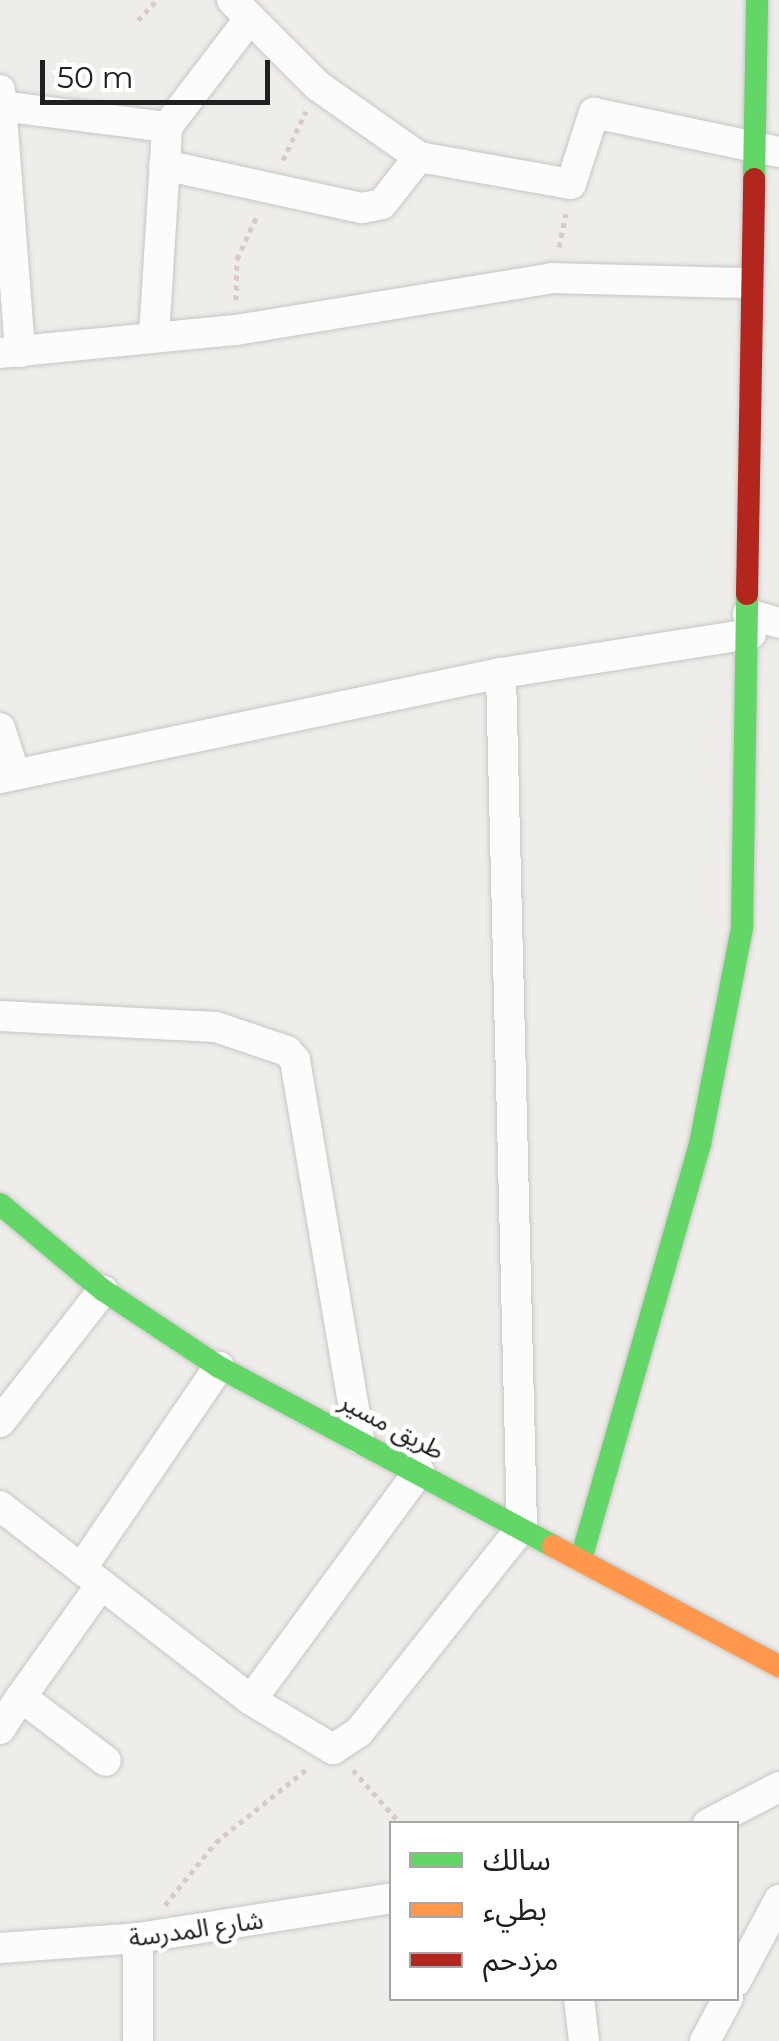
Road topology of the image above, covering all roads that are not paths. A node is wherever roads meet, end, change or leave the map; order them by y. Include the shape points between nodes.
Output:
1 (757, 0) edge
2 (241, 9) edge
3 (1, 100) edge
4 (167, 127) junction
5 (767, 149) edge
6 (418, 157) junction
7 (164, 165) junction
8 (748, 283) junction
9 (154, 336) junction
10 (10, 352) edge
11 (760, 624) edge
12 (501, 673) junction
13 (0, 728) edge
14 (8, 776) edge
15 (0, 1016) edge
16 (6, 1222) edge
17 (103, 1290) junction
18 (219, 1368) junction
19 (0, 1422) edge
20 (359, 1439) junction
21 (419, 1471) junction
22 (0, 1506) edge
23 (522, 1527) junction
24 (581, 1559) junction
25 (91, 1577) junction
26 (779, 1666) edge
27 (22, 1696) junction
28 (251, 1700) junction
29 (0, 1729) edge
30 (106, 1761) dead end
31 (779, 1787) edge
32 (714, 1821) edge
33 (389, 1898) edge
34 (777, 1909) edge
35 (138, 1938) junction
36 (0, 1948) edge
37 (739, 1977) edge
38 (579, 2001) edge
39 (726, 2001) edge
40 (138, 2041) edge
41 (584, 2041) edge
42 (706, 2041) edge

1 - 5 street
2 - 4 street
2 - 6 street via 318,86
3 - 4 street
3 - 10 street
4 - 7 street
5 - 6 street via 594,114 573,182
5 - 8 street
6 - 7 street via 382,204 362,208
7 - 9 street
8 - 9 street via 552,278 236,330
8 - 11 street
9 - 10 street
11 - 12 street
11 - 24 street via 742,928 723,1043
12 - 14 street
12 - 23 street
13 - 14 street
15 - 20 street via 216,1026 287,1050 295,1060
16 - 17 street, طريق مسير
17 - 18 street, طريق مسير
17 - 19 street
18 - 20 street, طريق مسير
18 - 25 street
20 - 21 street, طريق مسير
21 - 23 street, طريق مسير
21 - 28 street
22 - 25 street
23 - 24 street, طريق مسير
23 - 28 street via 359,1732 333,1748
24 - 26 street, طريق مسير
25 - 27 street
25 - 28 street
27 - 29 street
27 - 30 street
31 - 32 street
33 - 35 street, شارع المدرسة
34 - 37 street
35 - 36 street, شارع المدرسة
35 - 40 street
38 - 41 street
39 - 42 street

